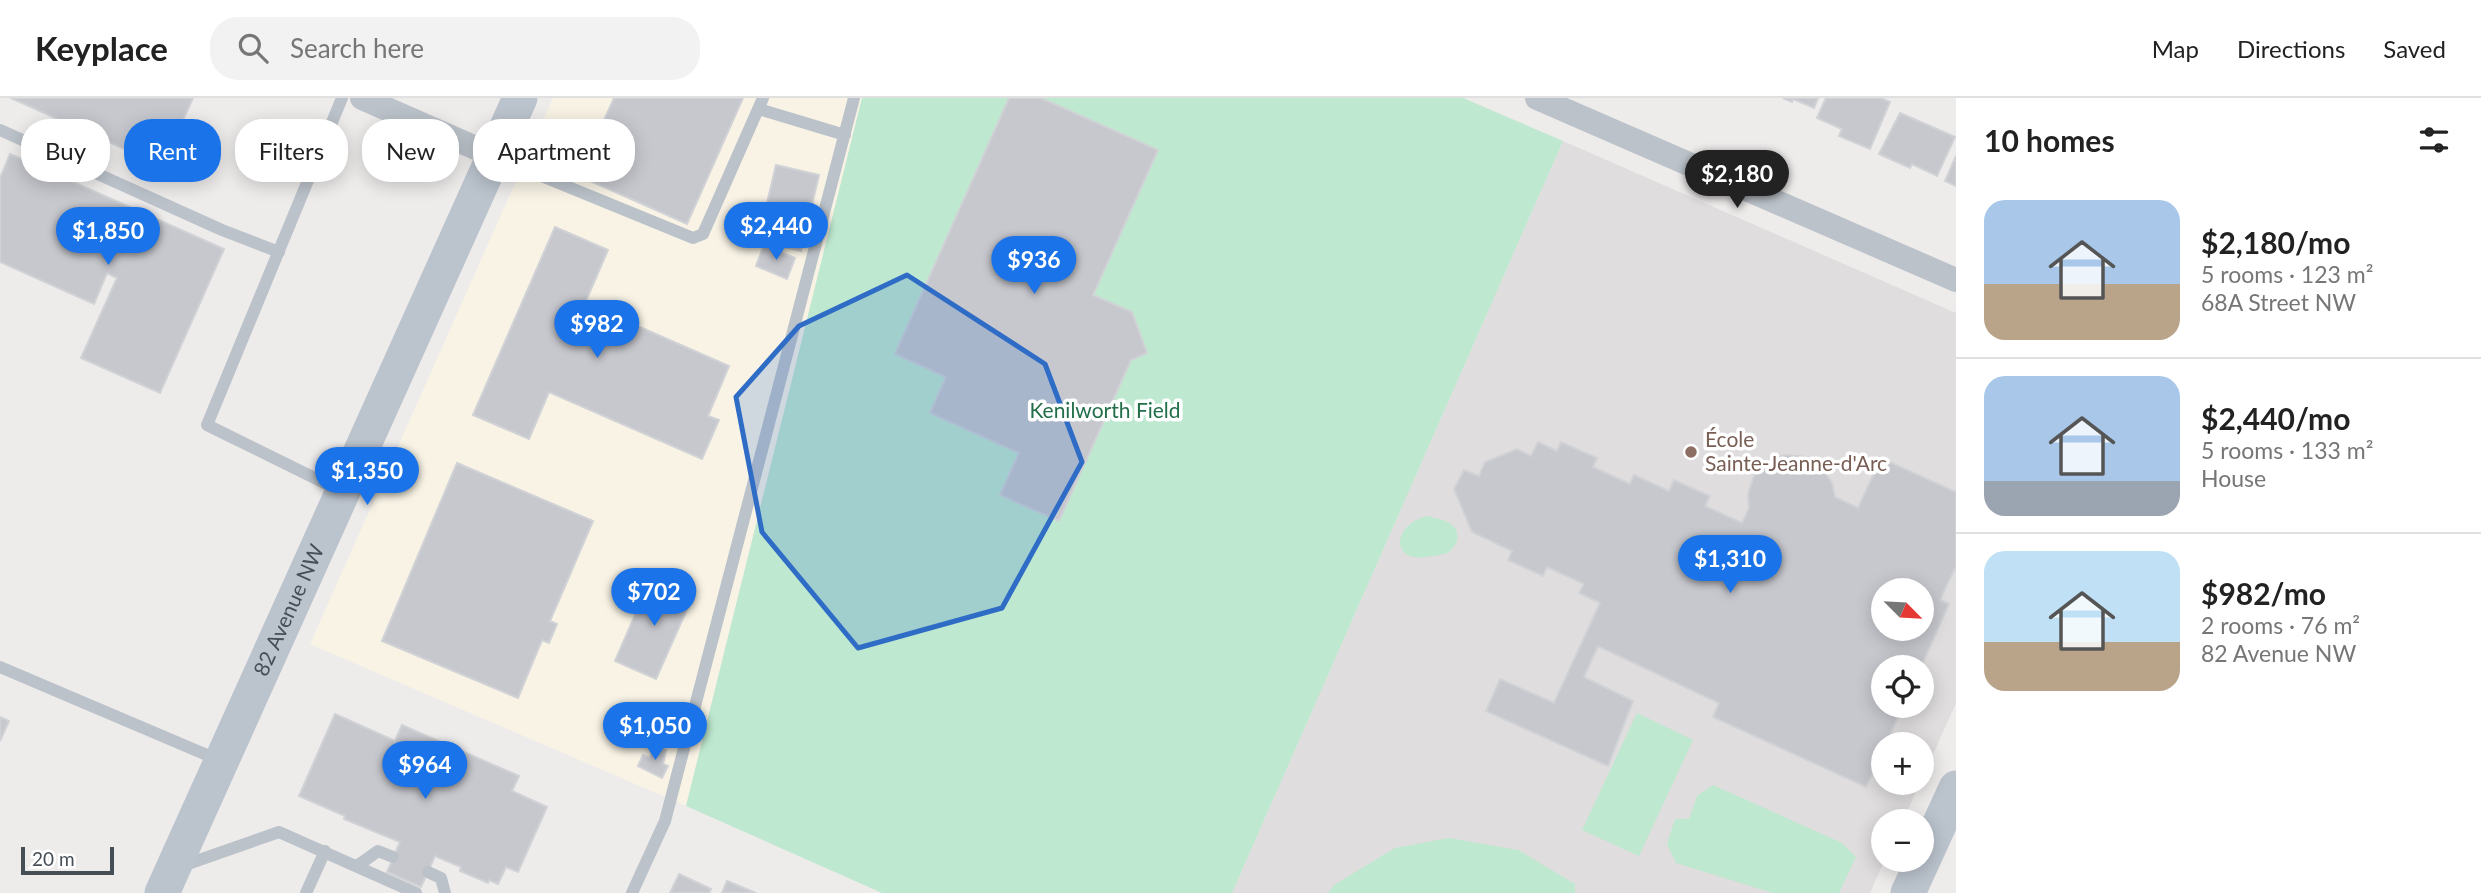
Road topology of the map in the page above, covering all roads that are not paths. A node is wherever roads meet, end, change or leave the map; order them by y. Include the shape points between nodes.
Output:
1 (342, 98) edge
2 (362, 98) edge
3 (520, 98) edge
4 (854, 98) edge
5 (1536, 98) edge
6 (761, 103) edge
7 (511, 119) edge
8 (0, 130) edge
9 (845, 135) junction
10 (473, 147) edge
11 (482, 182) edge
12 (557, 182) edge
13 (279, 252) junction
14 (1956, 280) edge
15 (343, 492) junction
16 (0, 667) edge
17 (221, 761) junction
18 (1956, 788) edge
19 (325, 851) junction
20 (393, 857) dead end
21 (357, 866) junction
22 (428, 872) dead end
23 (167, 881) edge
24 (401, 890) edge
25 (306, 893) edge
26 (416, 893) edge
27 (445, 893) edge
28 (632, 893) edge
29 (1908, 893) edge

1 - 13 lane
2 - 10 street
3 - 7 street, 82 Avenue NW
4 - 9 lane
5 - 14 street
6 - 9 lane
6 - 12 lane via 703,234 692,238
8 - 13 lane
9 - 28 lane via 665,821
11 - 15 street, 82 Avenue NW
13 - 15 lane via 207,425
15 - 17 street, 82 Avenue NW
16 - 17 lane
17 - 23 street, 82 Avenue NW
18 - 29 street
19 - 21 lane
19 - 23 lane via 279,832
19 - 25 lane
20 - 21 lane via 378,851
21 - 24 lane
22 - 27 lane via 441,878
24 - 26 lane

